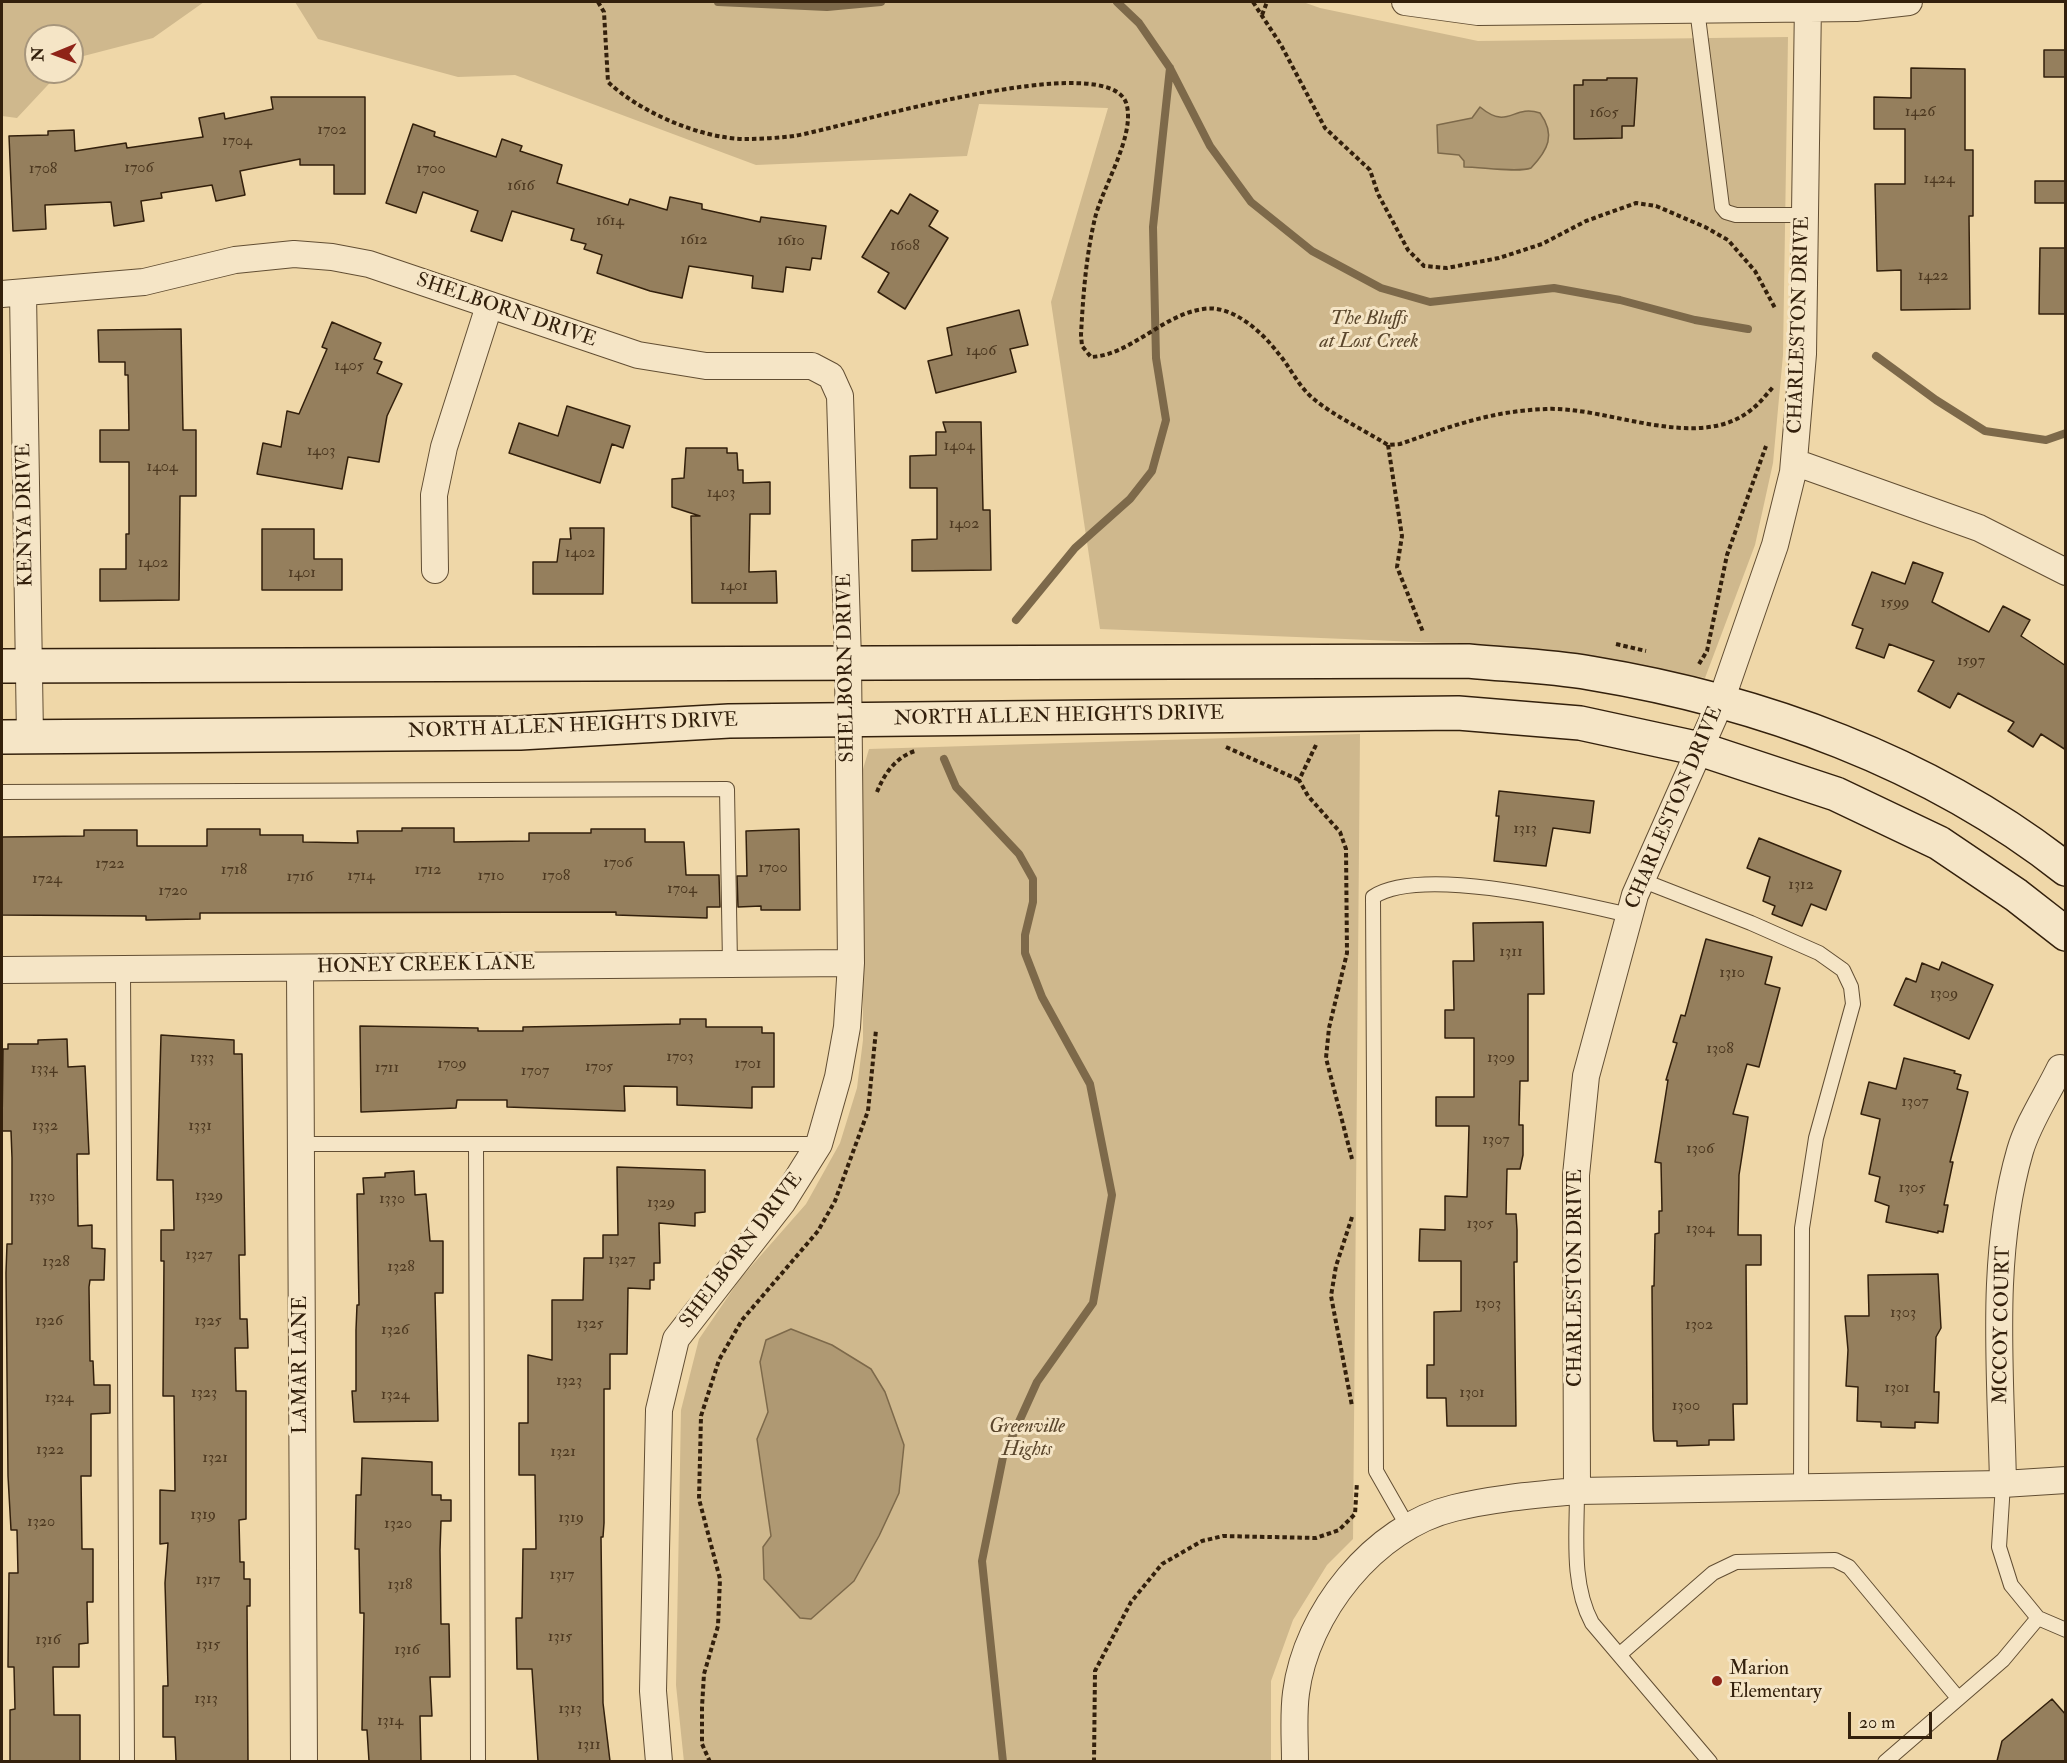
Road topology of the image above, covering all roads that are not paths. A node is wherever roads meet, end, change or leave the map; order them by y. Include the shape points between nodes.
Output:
1 (1405, 2) edge
2 (1909, 2) edge
3 (1808, 5) edge
4 (1697, 9) junction
5 (1805, 215) junction
6 (12, 293) edge
7 (489, 306) junction
8 (1794, 462) junction
9 (435, 570) dead end
10 (2066, 572) edge
11 (848, 661) junction
12 (15, 666) edge
13 (1721, 701) junction
14 (848, 720) junction
15 (16, 737) edge
16 (1700, 748) junction
17 (2, 792) edge
18 (2066, 869) edge
19 (1641, 880) junction
20 (1629, 915) junction
21 (2066, 933) edge
22 (851, 963) junction
23 (730, 964) junction
24 (300, 968) junction
25 (123, 969) junction
26 (2, 970) edge
27 (2060, 1068) dead end
28 (300, 1144) junction
29 (476, 1144) junction
30 (819, 1144) junction
31 (2066, 1480) edge
32 (2003, 1484) junction
33 (1801, 1487) junction
34 (1577, 1491) junction
35 (1408, 1527) junction
36 (2038, 1618) junction
37 (2066, 1629) edge
38 (1619, 1654) junction
39 (1958, 1698) junction
40 (127, 1761) edge
41 (304, 1761) edge
42 (478, 1761) edge
43 (659, 1761) edge
44 (1295, 1761) edge
45 (1710, 1761) edge
46 (1885, 1761) edge

1 - 4 street via 1478,12
2 - 3 street via 1856,8
3 - 4 street
3 - 5 street, CHARLESTON DRIVE
4 - 5 lane via 1722,207 1736,215
5 - 8 street, CHARLESTON DRIVE via 1803,354
6 - 7 street, SHELBORN DRIVE via 144,282 235,260 294,254 332,256 369,264
6 - 12 street, KENYA DRIVE
7 - 9 street via 444,447 434,495
7 - 11 street, SHELBORN DRIVE via 648,357 706,366 812,366 831,376 840,396
8 - 10 street via 1979,528
8 - 13 street, CHARLESTON DRIVE via 1775,545
11 - 12 main road
11 - 13 main road via 1468,661 1590,673
11 - 14 street, SHELBORN DRIVE
12 - 15 street, KENYA DRIVE
13 - 16 street, CHARLESTON DRIVE
13 - 18 main road via 1854,745 1958,797
14 - 15 main road, NORTH ALLEN HEIGHTS DRIVE via 729,721 520,733
14 - 16 main road, NORTH ALLEN HEIGHTS DRIVE via 1458,713 1580,723
14 - 22 street, SHELBORN DRIVE
16 - 19 street, CHARLESTON DRIVE
16 - 21 main road, NORTH ALLEN HEIGHTS DRIVE via 1836,794 1939,843
17 - 23 lane via 728,789
19 - 20 street, CHARLESTON DRIVE
19 - 33 lane via 1819,953 1843,970 1851,987 1853,1004 1816,1138 1802,1228
20 - 34 street, CHARLESTON DRIVE via 1586,1076 1576,1175
20 - 35 lane via 1557,899 1437,883 1384,889 1373,897 1376,1471
22 - 23 street, HONEY CREEK LANE
22 - 30 street, SHELBORN DRIVE via 847,1027
23 - 24 street, HONEY CREEK LANE
24 - 25 street, HONEY CREEK LANE
24 - 28 street, LAMAR LANE
25 - 26 street, HONEY CREEK LANE
25 - 40 lane
27 - 32 street, MCCOY COURT via 2021,1149 2005,1223 2000,1271
28 - 29 lane
28 - 41 street, LAMAR LANE
29 - 30 lane
29 - 42 lane
30 - 43 street, SHELBORN DRIVE via 782,1203 676,1339 659,1410 653,1691
31 - 32 street
32 - 33 street
32 - 36 lane via 1999,1546 2011,1584
33 - 34 street
34 - 35 street via 1452,1508
34 - 38 lane via 1578,1580 1583,1607
35 - 44 street via 1349,1575 1314,1631 1296,1692
36 - 37 lane
36 - 39 lane via 2003,1660
38 - 39 lane via 1713,1573 1736,1562 1835,1560 1849,1567
38 - 45 lane
39 - 46 lane

